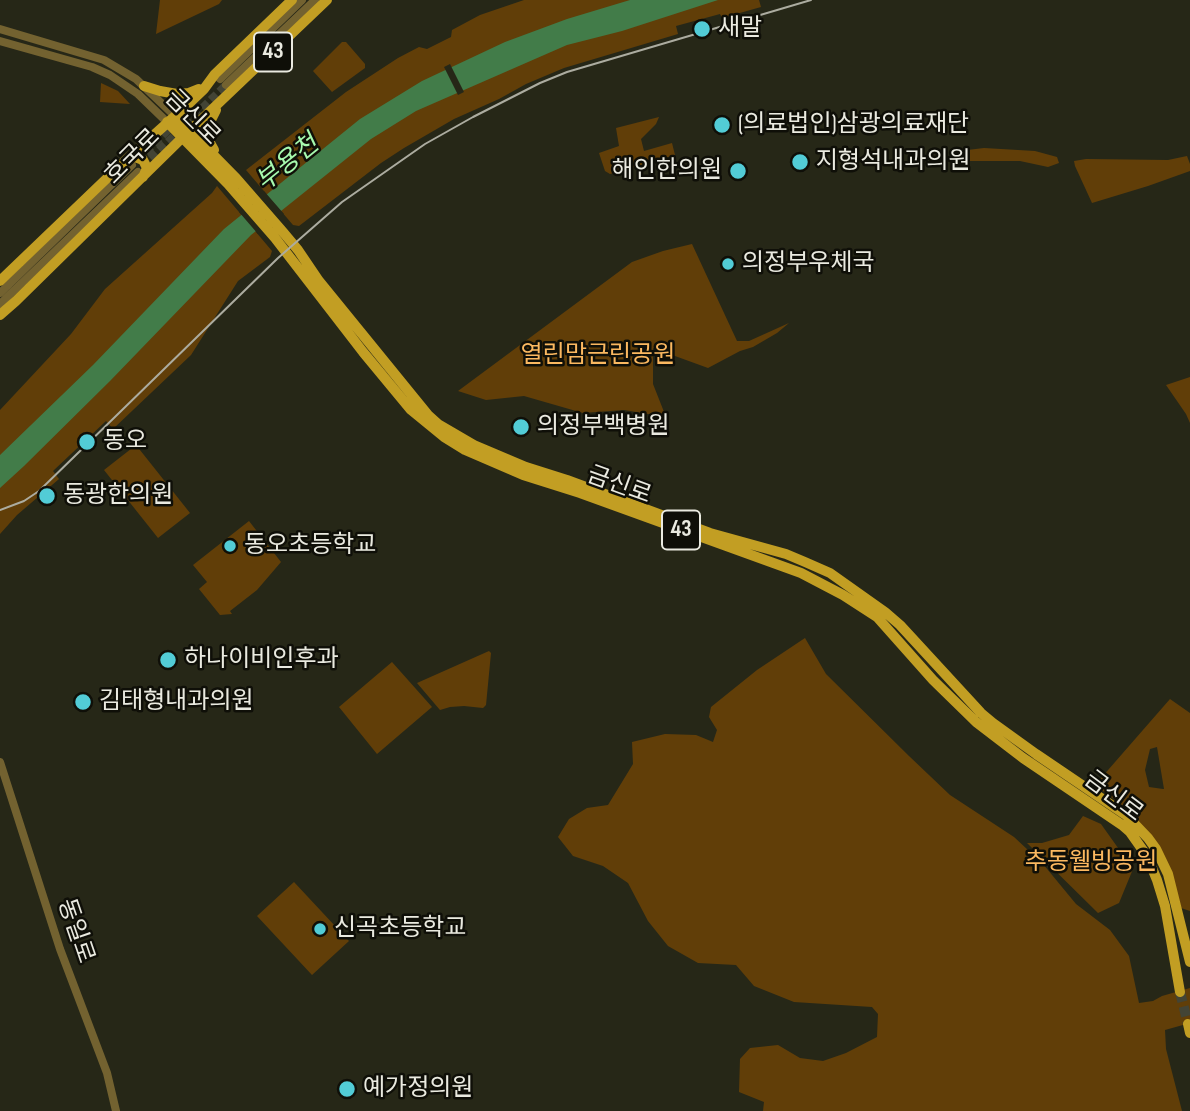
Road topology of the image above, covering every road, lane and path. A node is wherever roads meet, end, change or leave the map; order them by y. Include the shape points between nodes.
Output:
1 (292, 0) edge
2 (302, 0) edge
3 (315, 0) edge
4 (327, 0) edge
5 (0, 29) edge
6 (0, 41) edge
7 (220, 82) junction
8 (144, 86) junction
9 (219, 104) junction
10 (171, 119) junction
11 (186, 135) junction
12 (135, 168) junction
13 (226, 168) junction
14 (232, 181) junction
15 (279, 235) junction
16 (0, 281) edge
17 (0, 293) edge
18 (0, 304) edge
19 (0, 315) edge
20 (0, 762) edge
21 (1190, 962) edge
22 (1180, 992) tunnel mouth
23 (116, 1111) edge

1 - 7 main road, 호국로 / 43
2 - 7 street, 호국로
3 - 7 street, 호국로
4 - 7 main road, 호국로 / 43
5 - 8 street, 금신로 via 104,60
6 - 10 street, 금신로 via 110,75
7 - 8 main road via 177,94
7 - 9 main road, 호국로 / 43
7 - 10 main road, 호국로 / 43 via 204,89
8 - 10 street, 금신로
9 - 11 main road, 호국로
9 - 13 main road, 43 via 208,136
10 - 11 main road, 금신로 / 43
10 - 12 main road, 호국로
11 - 12 main road, 호국로
11 - 13 main road, 금신로 / 43
11 - 14 main road, 금신로 / 43
12 - 16 main road, 호국로
12 - 17 street, 호국로
12 - 18 street, 호국로
12 - 19 main road, 호국로
13 - 14 main road, 금신로 / 43
14 - 15 main road, 43
15 - 21 main road, 금신로 / 43 via 298,250 428,415 447,430 526,467 710,533 786,554 830,573 885,611 981,713 1126,815 1148,838 1168,874
15 - 22 main road, 금신로 / 43 via 363,352 411,410 444,437 523,475 801,573 877,617 976,722 1130,832 1147,856 1161,893
20 - 23 street, 동일로

